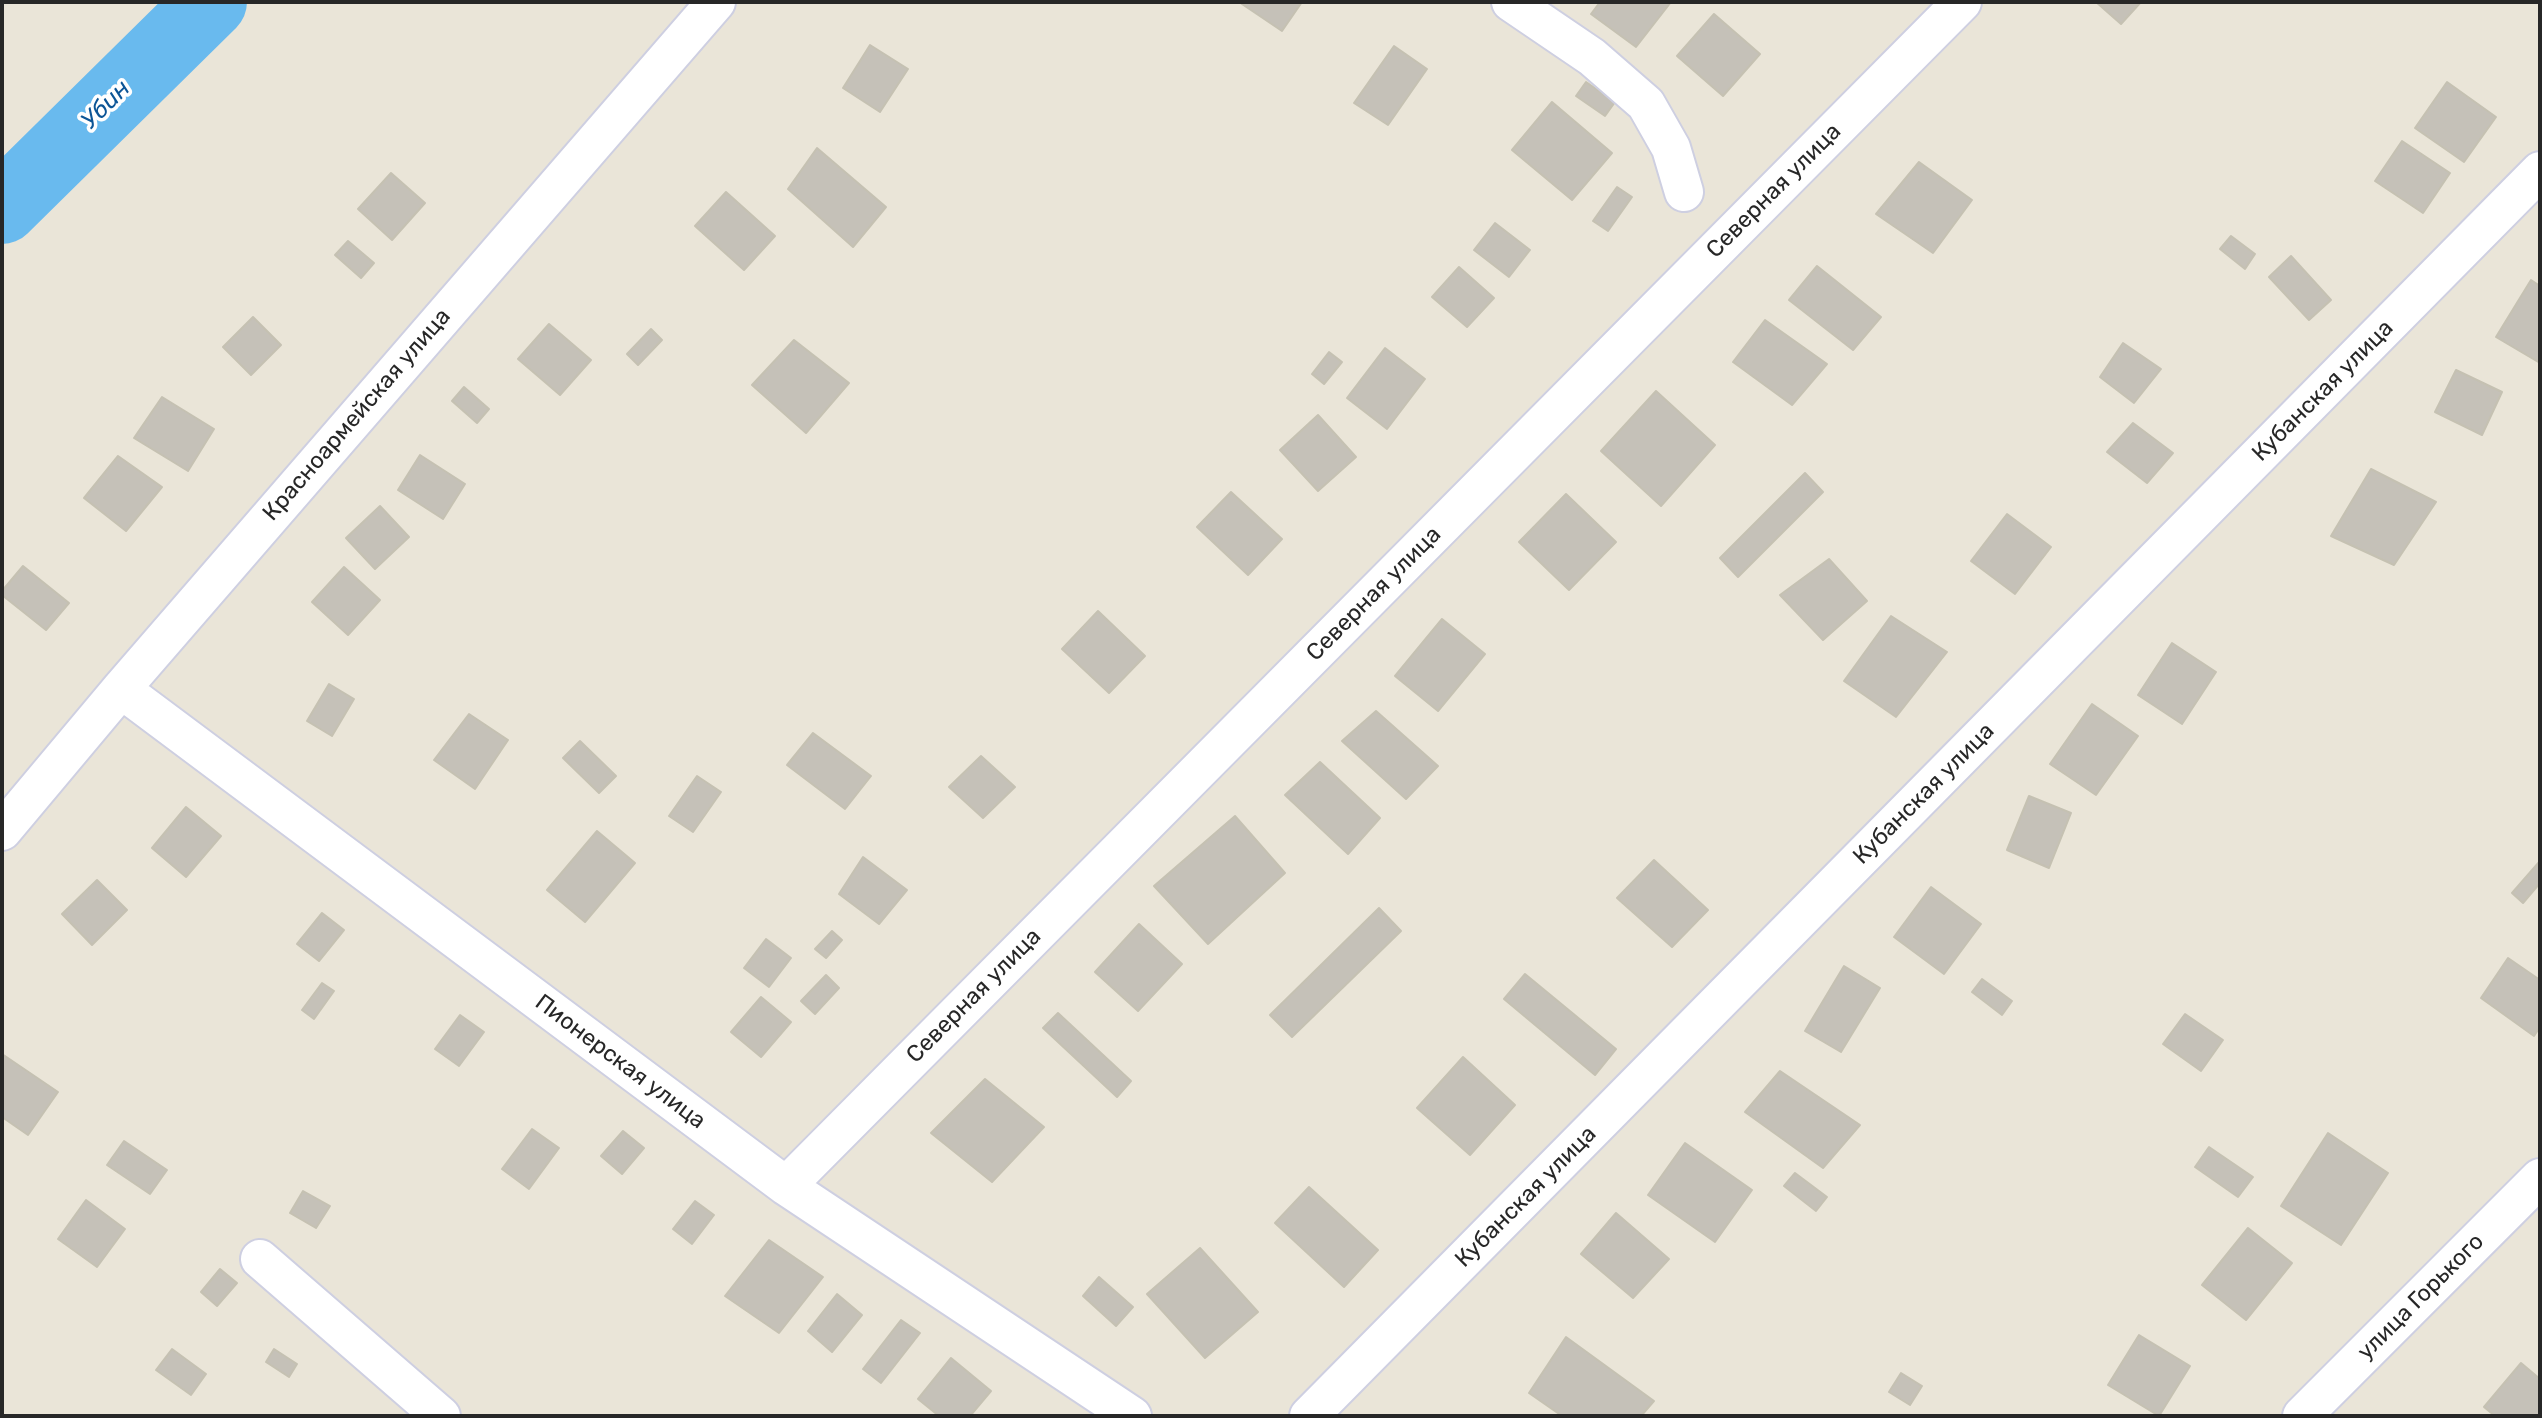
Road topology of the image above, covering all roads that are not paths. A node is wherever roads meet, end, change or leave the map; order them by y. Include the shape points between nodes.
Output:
1 (716, 2) edge
2 (1511, 2) edge
3 (1962, 2) edge
4 (2540, 171) edge
5 (1684, 192) dead end
6 (121, 689) junction
7 (2, 831) edge
8 (2540, 1178) edge
9 (786, 1185) junction
10 (260, 1259) dead end
11 (441, 1416) edge
12 (1132, 1416) edge
13 (1309, 1416) edge
14 (2302, 1416) edge

1 - 6 street, Красноармейская улица
2 - 5 street via 1592,57 1646,104 1671,148
3 - 9 street, Северная улица
4 - 13 street, Кубанская улица
6 - 7 street, Красноармейская улица
6 - 9 street, Пионерская улица
8 - 14 street, улица Горького
9 - 12 street, Пионерская улица
10 - 11 street

